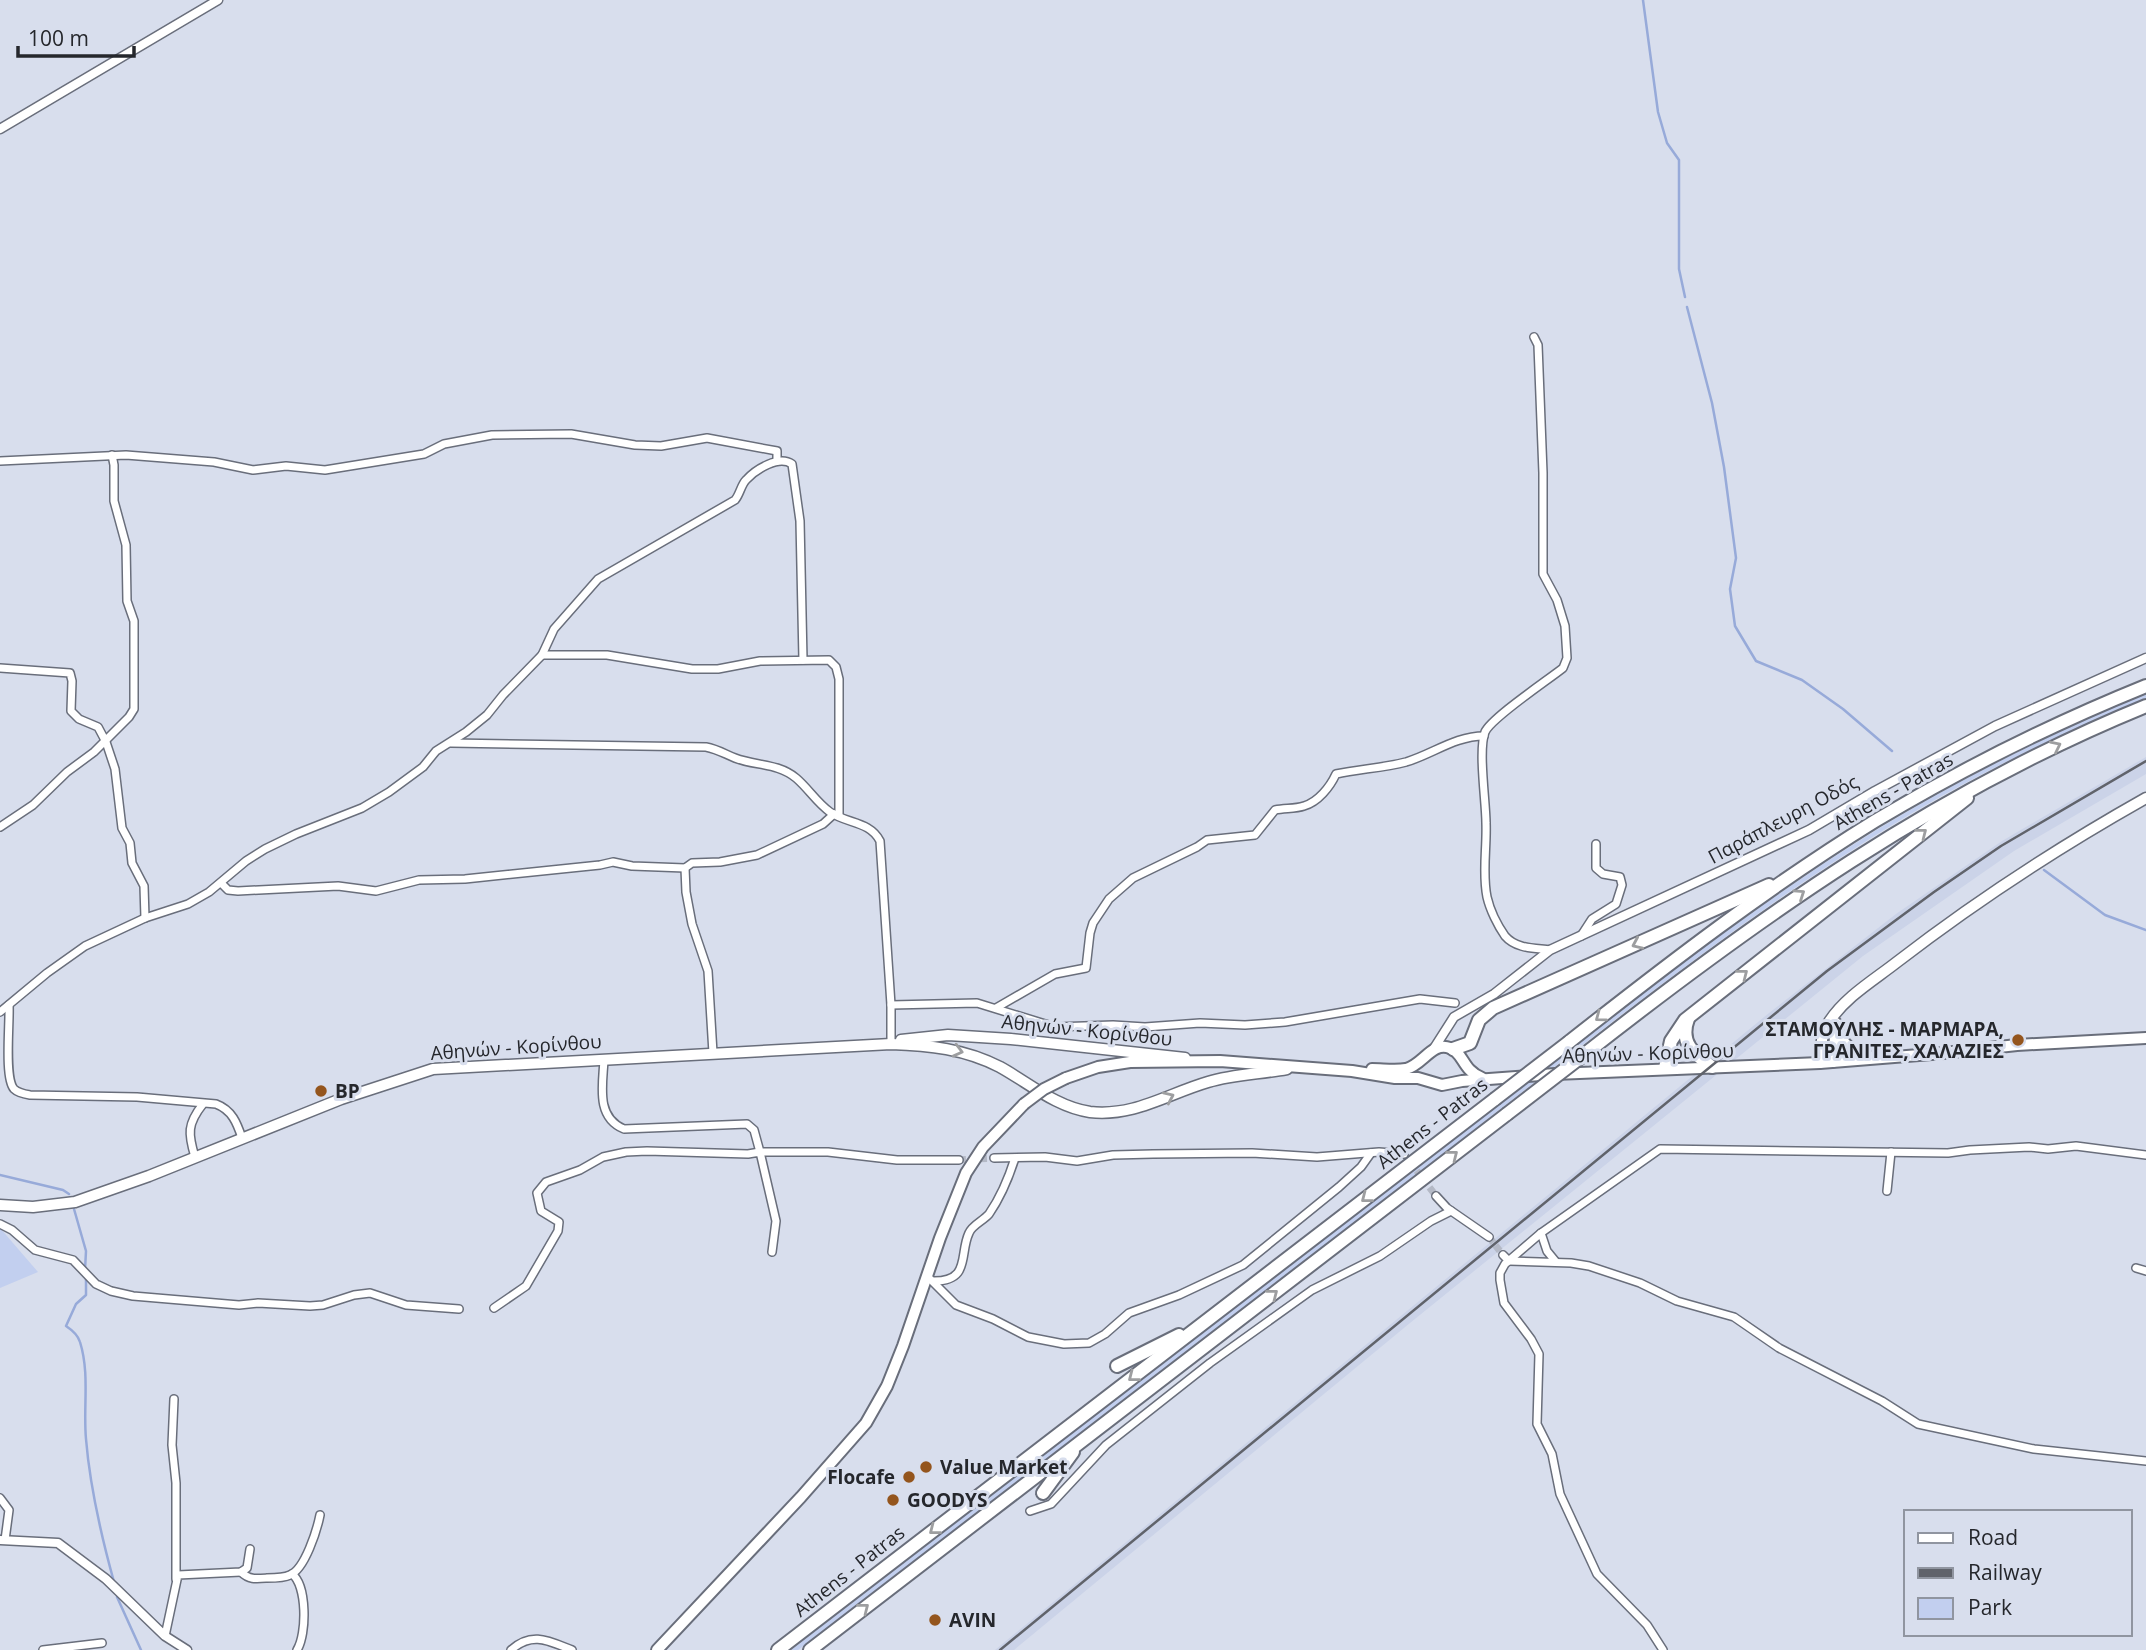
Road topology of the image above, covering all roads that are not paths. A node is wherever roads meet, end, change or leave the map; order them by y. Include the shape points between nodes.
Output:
1 (218, 0) edge
2 (0, 129) edge
3 (1534, 337) dead end
4 (112, 455) junction
5 (0, 461) edge
6 (777, 461) junction
7 (542, 655) junction
8 (2146, 658) edge
9 (803, 660) junction
10 (0, 668) edge
11 (2146, 685) edge
12 (2146, 706) edge
13 (1484, 737) junction
14 (106, 742) junction
15 (450, 743) junction
16 (1995, 776) junction
17 (2146, 798) edge
18 (836, 815) junction
19 (0, 827) edge
20 (1596, 844) dead end
21 (685, 867) junction
22 (1795, 874) junction
23 (221, 883) junction
24 (145, 918) junction
25 (1581, 937) junction
26 (1550, 950) junction
27 (1455, 1003) dead end
28 (891, 1004) junction
29 (9, 1005) junction
30 (996, 1008) junction
31 (1839, 1010) junction
32 (0, 1012) edge
33 (1690, 1016) junction
34 (1836, 1023) junction
35 (1446, 1027) junction
36 (2146, 1038) edge
37 (891, 1044) junction
38 (1452, 1049) junction
39 (713, 1053) junction
40 (1429, 1053) junction
41 (604, 1059) junction
42 (1877, 1059) junction
43 (1220, 1061) junction
44 (1462, 1061) junction
45 (1833, 1062) junction
46 (1820, 1063) junction
47 (1298, 1067) junction
48 (1712, 1067) junction
49 (1665, 1068) junction
50 (1352, 1071) junction
51 (1432, 1080) junction
52 (1486, 1080) junction
53 (1453, 1082) junction
54 (202, 1104) junction
55 (242, 1138) junction
56 (1891, 1152) junction
57 (760, 1153) junction
58 (1371, 1153) junction
59 (1404, 1154) dead end
60 (2146, 1155) edge
61 (195, 1157) junction
62 (994, 1158) tunnel mouth
63 (1015, 1158) junction
64 (959, 1160) tunnel mouth
65 (1886, 1191) dead end
66 (1436, 1196) tunnel mouth
67 (0, 1205) edge
68 (1451, 1210) junction
69 (0, 1224) edge
70 (1541, 1233) junction
71 (1489, 1237) tunnel mouth
72 (772, 1252) dead end
73 (1506, 1258) junction
74 (1556, 1262) junction
75 (2136, 1268) dead end
76 (2146, 1271) edge
77 (931, 1279) junction
78 (495, 1308) dead end
79 (459, 1309) dead end
80 (1207, 1320) junction
81 (1117, 1366) dead end
82 (174, 1399) dead end
83 (1082, 1441) junction
84 (2146, 1461) edge
85 (1044, 1493) dead end
86 (0, 1497) edge
87 (1030, 1511) dead end
88 (320, 1516) dead end
89 (3, 1540) edge
90 (250, 1549) dead end
91 (241, 1572) junction
92 (292, 1574) junction
93 (176, 1579) junction
94 (165, 1636) junction
95 (103, 1643) dead end
96 (43, 1650) edge
97 (187, 1650) edge
98 (298, 1650) edge
99 (511, 1650) edge
100 (572, 1650) edge
101 (657, 1650) edge
102 (778, 1650) edge
103 (810, 1650) edge
104 (1663, 1650) edge

1 - 2 street
3 - 13 street via 1542,438 1543,574 1563,617 1567,658 1563,668 1497,719
4 - 5 street
4 - 6 street via 184,458 253,470 286,466 326,470 424,454 473,437 571,434 661,446 707,438 778,451
4 - 14 street via 114,501 125,545 127,601 134,621 135,685 132,714
6 - 7 street via 748,478 735,500 598,579 554,629
6 - 9 street via 792,464 800,521
7 - 9 street via 607,655 692,669
7 - 15 street via 482,719
8 - 25 street, Παράπλευρη Οδός via 1995,726 1809,830
9 - 18 street via 829,660 838,672 841,725
10 - 14 street via 70,673 71,711 98,727
11 - 22 highway, Athens - Patras via 1959,774
16 -> 12 highway, Athens - Patras
13 - 26 street via 1487,897 1509,940
13 - 30 street via 1465,738 1382,768 1336,774 1312,803 1275,810 1255,835 1207,839 1161,866 1143,871 1110,899 1093,923 1086,968 1055,974
14 - 19 street
14 - 24 street via 115,769 122,828 144,886
15 - 18 street via 713,748 786,771
15 - 23 street via 378,799 265,849
33 -> 16 highway
83 -> 16 highway, Athens - Patras, bridge via 1732,941 1910,823
17 - 31 main road via 2030,866 1931,935
18 - 21 street via 757,855
18 - 28 street via 870,828 880,841
20 - 25 street via 1596,868 1620,877 1622,885 1616,904 1592,919
21 - 23 street via 613,862 410,881 376,891 338,886 238,891
21 - 39 street via 690,913 708,971
22 -> 38 highway via 1493,1008 1479,1020 1470,1044
22 -> 80 highway, Athens - Patras, bridge
23 - 24 street via 188,904
24 - 29 street via 75,952
25 - 26 street, Παράπλευρη Οδός
26 - 35 street, Παράπλευρη Οδός
27 - 30 street via 1420,999 1273,1023 1145,1027 1055,1027
28 - 30 street via 965,1002
28 - 37 street
29 - 32 street
29 - 54 street via 9,1074 18,1092
31 - 34 main road
31 - 46 main road via 1824,1032
33 - 48 highway via 1687,1045
33 - 49 highway via 1671,1041
34 - 42 main road via 1840,1037 1851,1049
34 - 45 main road
35 - 38 street via 1445,1040
35 - 40 street, Παράπλευρη Οδός
36 - 42 main road, Αθηνών - Κορίνθου
37 - 39 main road, Αθηνών - Κορίνθου
37 - 43 main road, Αθηνών - Κορίνθου via 948,1035
37 -> 47 main road, Αθηνών - Κορίνθου via 933,1046 974,1055 1059,1103 1101,1113 1136,1110 1227,1077
38 - 40 main road via 1441,1047
38 - 44 main road
39 - 41 main road, Αθηνών - Κορίνθου
40 - 50 main road via 1406,1069
40 - 51 main road via 1425,1070
41 - 55 main road, Αθηνών - Κορίνθου via 433,1069
41 - 57 street via 603,1107 617,1126 631,1130 747,1124 754,1130
42 - 45 main road, Αθηνών - Κορίνθου
43 - 47 main road
43 - 77 main road, Αθηνών - Κορίνθου, bridge via 1098,1067 1066,1078 1024,1104 983,1147 966,1173 954,1198
44 - 52 main road via 1471,1073
44 - 53 main road via 1461,1073
45 - 46 main road, Αθηνών - Κορίνθου
46 - 48 main road, Αθηνών - Κορίνθου
47 - 50 main road
48 - 49 main road, Αθηνών - Κορίνθου
49 - 52 main road, Αθηνών - Κορίνθου
50 - 51 main road
51 - 53 main road via 1442,1085
52 - 53 main road, Αθηνών - Κορίνθου
54 - 55 street via 226,1107
54 - 61 street via 190,1126
55 - 61 main road, Αθηνών - Κορίνθου
56 - 60 street via 2076,1146
56 - 65 street
56 - 70 street via 1660,1149
57 - 64 street
57 - 72 street via 776,1220
57 - 78 street via 626,1152 552,1178 540,1187 537,1202 541,1211 559,1222 556,1237 526,1286
58 - 59 street
58 - 63 street via 1317,1157 1114,1155 1082,1161
58 - 77 street via 1361,1167 1243,1265 1129,1312 1089,1343 1028,1337 956,1305
61 - 67 main road, Αθηνών - Κορίνθου via 75,1202
62 - 63 street
63 - 77 street via 990,1212 970,1230 962,1266 950,1278
66 - 68 street
68 - 71 street
68 - 87 street via 1380,1255 1312,1290 1105,1445 1051,1504
69 - 79 street via 35,1250 73,1260 96,1284 111,1292 239,1305 310,1306 370,1293 406,1305
70 - 73 street
70 - 74 street
73 - 74 street
73 - 104 street via 1500,1287 1508,1311 1539,1354 1537,1424 1552,1454 1560,1494 1597,1574 1647,1625
74 - 84 street via 1614,1273 1677,1301 1734,1317 1779,1348 1918,1424 2034,1450
75 - 76 street
77 - 101 main road, Αθηνών - Κορίνθου via 866,1423
80 - 81 highway
80 -> 102 highway, Athens - Patras
82 - 93 street
83 - 85 highway
103 -> 83 highway, Athens - Patras
86 - 89 street via 9,1510
88 - 92 street via 316,1535
89 - 94 street via 58,1543 106,1579
90 - 91 street via 247,1568
91 - 92 street via 253,1579
91 - 93 street via 184,1573
92 - 98 street via 299,1580 303,1600
93 - 94 street
94 - 97 street
95 - 96 street
99 - 100 street via 535,1639

